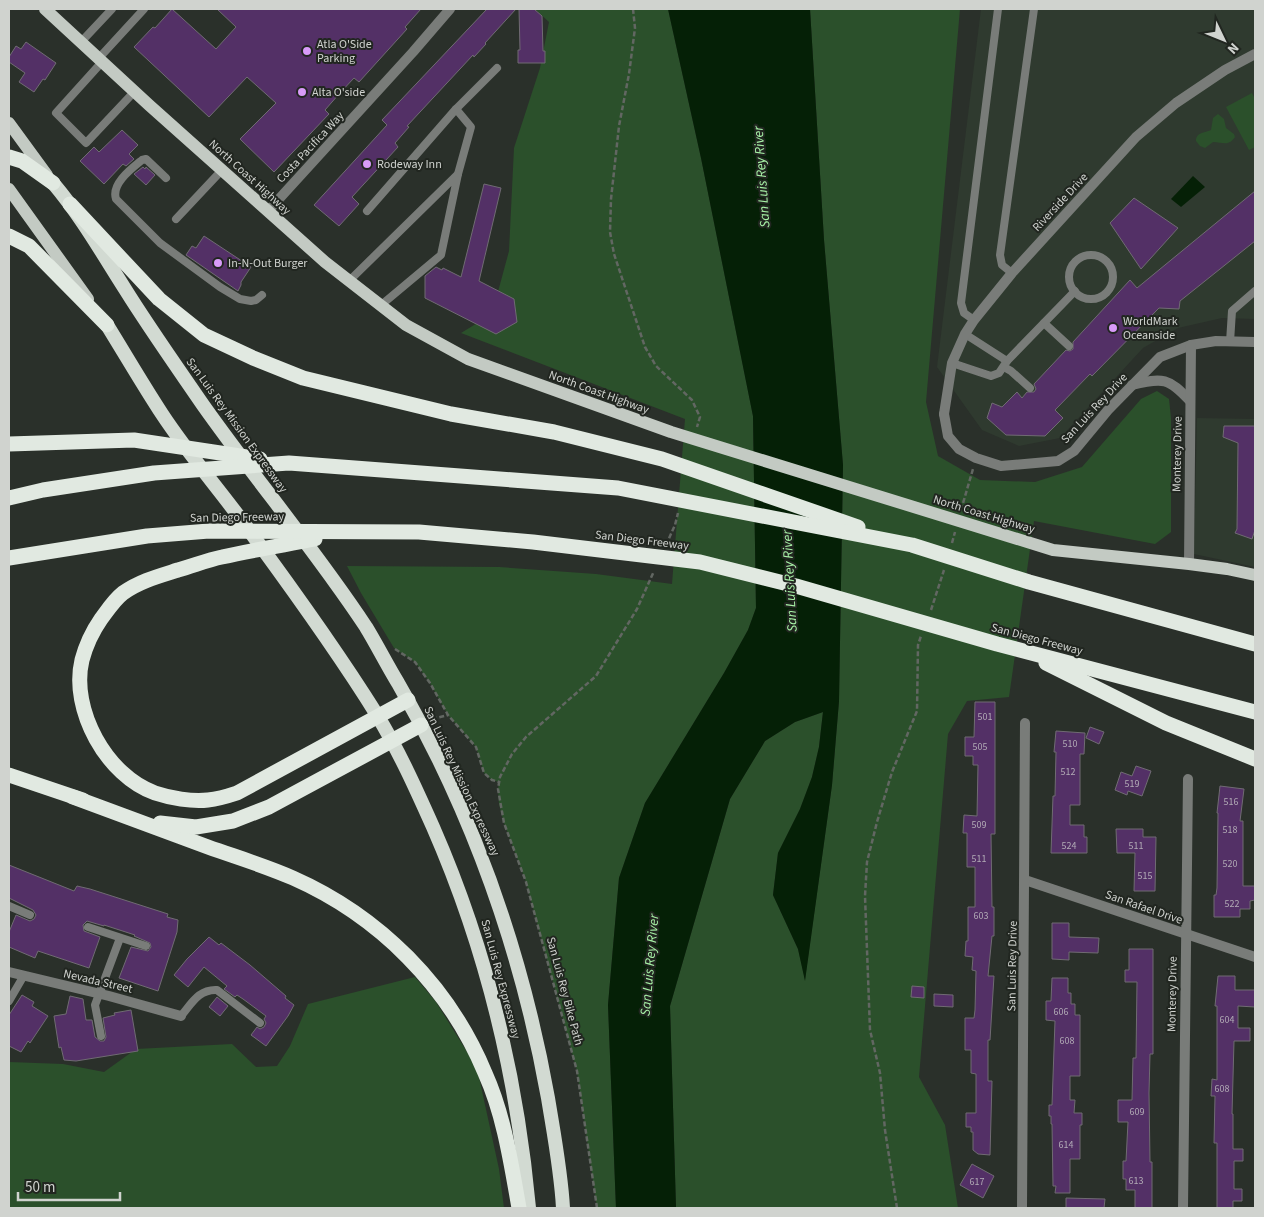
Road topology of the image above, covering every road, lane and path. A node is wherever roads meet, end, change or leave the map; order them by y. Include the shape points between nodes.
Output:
1 (37, 9) edge
2 (45, 9) edge
3 (112, 9) edge
4 (144, 9) edge
5 (450, 9) edge
6 (998, 9) edge
7 (1034, 9) edge
8 (58, 21) junction
9 (81, 42) junction
10 (1255, 54) edge
11 (101, 60) junction
12 (497, 68) dead end
13 (135, 92) junction
14 (456, 109) junction
15 (9, 123) edge
16 (9, 157) edge
17 (222, 170) junction
18 (458, 174) junction
19 (166, 178) dead end
20 (52, 183) junction
21 (9, 190) edge
22 (70, 204) junction
23 (268, 211) junction
24 (367, 211) dead end
25 (176, 219) dead end
26 (9, 236) edge
27 (1012, 273) junction
28 (349, 281) junction
29 (1075, 291) junction
30 (1255, 291) edge
31 (262, 295) dead end
32 (380, 306) junction
33 (974, 320) junction
34 (1044, 323) junction
35 (107, 324) junction
36 (965, 334) junction
37 (1230, 342) junction
38 (1255, 342) edge
39 (1191, 345) junction
40 (1069, 346) dead end
41 (952, 363) junction
42 (1006, 364) junction
43 (1132, 385) junction
44 (1030, 388) dead end
45 (1190, 401) junction
46 (944, 414) joint
47 (9, 444) edge
48 (976, 458) junction
49 (289, 463) junction
50 (9, 498) edge
51 (960, 514) dead end
52 (957, 523) dead end
53 (348, 532) junction
54 (912, 545) junction
55 (949, 551) dead end
56 (9, 558) edge
57 (1189, 564) junction
58 (944, 570) dead end
59 (1255, 575) edge
60 (930, 614) dead end
61 (924, 630) dead end
62 (1255, 644) edge
63 (394, 648) dead end
64 (1018, 649) junction
65 (408, 700) junction
66 (1255, 712) edge
67 (378, 716) junction
68 (1025, 723) dead end
69 (421, 726) junction
70 (392, 742) junction
71 (1255, 759) edge
72 (9, 775) edge
73 (1188, 779) dead end
74 (73, 797) junction
75 (1025, 880) junction
76 (10, 908) edge
77 (30, 914) dead end
78 (88, 927) dead end
79 (1186, 934) junction
80 (120, 938) junction
81 (146, 946) dead end
82 (1255, 957) edge
83 (9, 972) edge
84 (23, 976) junction
85 (98, 994) junction
86 (9, 1001) edge
87 (181, 1016) joint
88 (260, 1023) dead end
89 (101, 1036) dead end
90 (519, 1208) edge
91 (529, 1208) edge
92 (563, 1208) edge
93 (596, 1208) edge
94 (897, 1208) edge
95 (1022, 1208) edge
96 (1183, 1208) edge

1 - 8 main road
2 - 8 main road, North Coast Highway
3 - 9 lane
4 - 11 lane
5 - 23 street, Costa Pacifica Way
6 - 33 lane via 961,303 964,313
7 - 27 lane via 1000,255 1002,265
8 - 9 main road, North Coast Highway
9 - 11 main road, North Coast Highway
10 - 27 street, Riverside Drive via 1176,103 1136,137
11 - 13 main road, North Coast Highway
11 - 13 lane via 56,113 86,143
12 - 14 lane
13 - 17 main road, North Coast Highway
14 - 18 lane via 471,127
14 - 24 lane
15 - 20 main road, San Luis Rey Mission Expressway
16 - 20 highway via 22,161
17 - 23 main road, North Coast Highway
17 - 25 lane
18 - 28 lane
18 - 32 lane via 441,255
19 - 31 lane via 146,159 142,160 116,186 116,199 160,243 220,287 240,299 251,301
20 - 22 highway, San Luis Rey Mission Expressway
21 - 35 main road
22 - 54 highway via 160,300 204,335 253,358 303,378 451,414 554,432 662,459
22 - 65 highway, San Luis Rey Mission Expressway via 145,322 205,408 366,628
23 - 28 main road, North Coast Highway
26 - 35 highway via 38,254
27 - 33 street, Riverside Drive
28 - 32 main road, North Coast Highway
29 - 29 lane via 1087,298 1107,292 1113,279 1110,265 1099,256 1081,258 1070,273 1071,286
29 - 34 lane
30 - 37 lane via 1232,311
32 - 57 main road, North Coast Highway via 406,325 468,359 671,432 1053,550
33 - 36 street, Riverside Drive
34 - 40 lane
34 - 42 lane
35 - 67 highway via 163,415 302,602
36 - 41 street, Riverside Drive
36 - 42 lane
37 - 38 street, San Luis Rey Drive
37 - 39 street, San Luis Rey Drive
39 - 43 street, San Luis Rey Drive via 1160,357
39 - 45 street, Monterey Drive
41 - 42 lane via 991,376 999,373
41 - 46 street, Riverside Drive
42 - 44 lane
43 - 45 street via 1154,379 1169,383
43 - 48 street, San Luis Rey Drive via 1074,451 1058,461 1001,466
45 - 57 street, Monterey Drive
46 - 48 street, San Luis Rey Drive via 948,436 959,449
47 - 49 highway via 134,440
48 - 51 path
49 - 50 highway via 154,473
49 - 54 highway via 618,488
52 - 55 path
53 - 56 highway, San Diego Freeway via 209,532 147,536
53 - 64 highway, San Diego Freeway via 419,532 710,565
53 - 67 highway via 220,557 144,581 122,594 88,640 80,683 83,706 102,750 137,784 155,793 206,800 237,793
54 - 62 highway via 1029,582
57 - 59 main road, North Coast Highway
58 - 60 path
61 - 94 path via 918,645 917,711 892,772 877,822 867,862 865,896 870,1030 880,1073
63 - 93 path, San Luis Rey Bike Path via 415,662 448,715 476,747 484,772 499,782 499,804 504,823 526,882 577,1071
64 - 66 highway, San Diego Freeway
64 - 71 highway via 1166,723
65 - 67 highway
65 - 69 highway, San Luis Rey Mission Expressway
67 - 70 highway
68 - 75 street, San Luis Rey Drive
69 - 70 highway
69 - 92 highway, San Luis Rey Mission Expressway via 472,834 524,986 559,1160
70 - 74 highway via 269,807 233,821 196,827 158,823
70 - 91 highway, San Luis Rey Expressway via 445,854 477,942 508,1065
72 - 74 highway
73 - 79 street, Monterey Drive
74 - 90 highway via 293,878 330,897 392,942 418,968 453,1012 485,1072 500,1115
75 - 79 street, San Rafael Drive
75 - 95 street, San Luis Rey Drive
76 - 77 lane
78 - 80 lane
79 - 82 street, San Rafael Drive
79 - 96 street, Monterey Drive
80 - 81 lane
80 - 85 lane
83 - 84 street, Nevada Street
84 - 85 street, Nevada Street
84 - 86 lane
85 - 87 street, Nevada Street
85 - 89 lane via 96,1005
87 - 88 lane via 208,989 217,990

